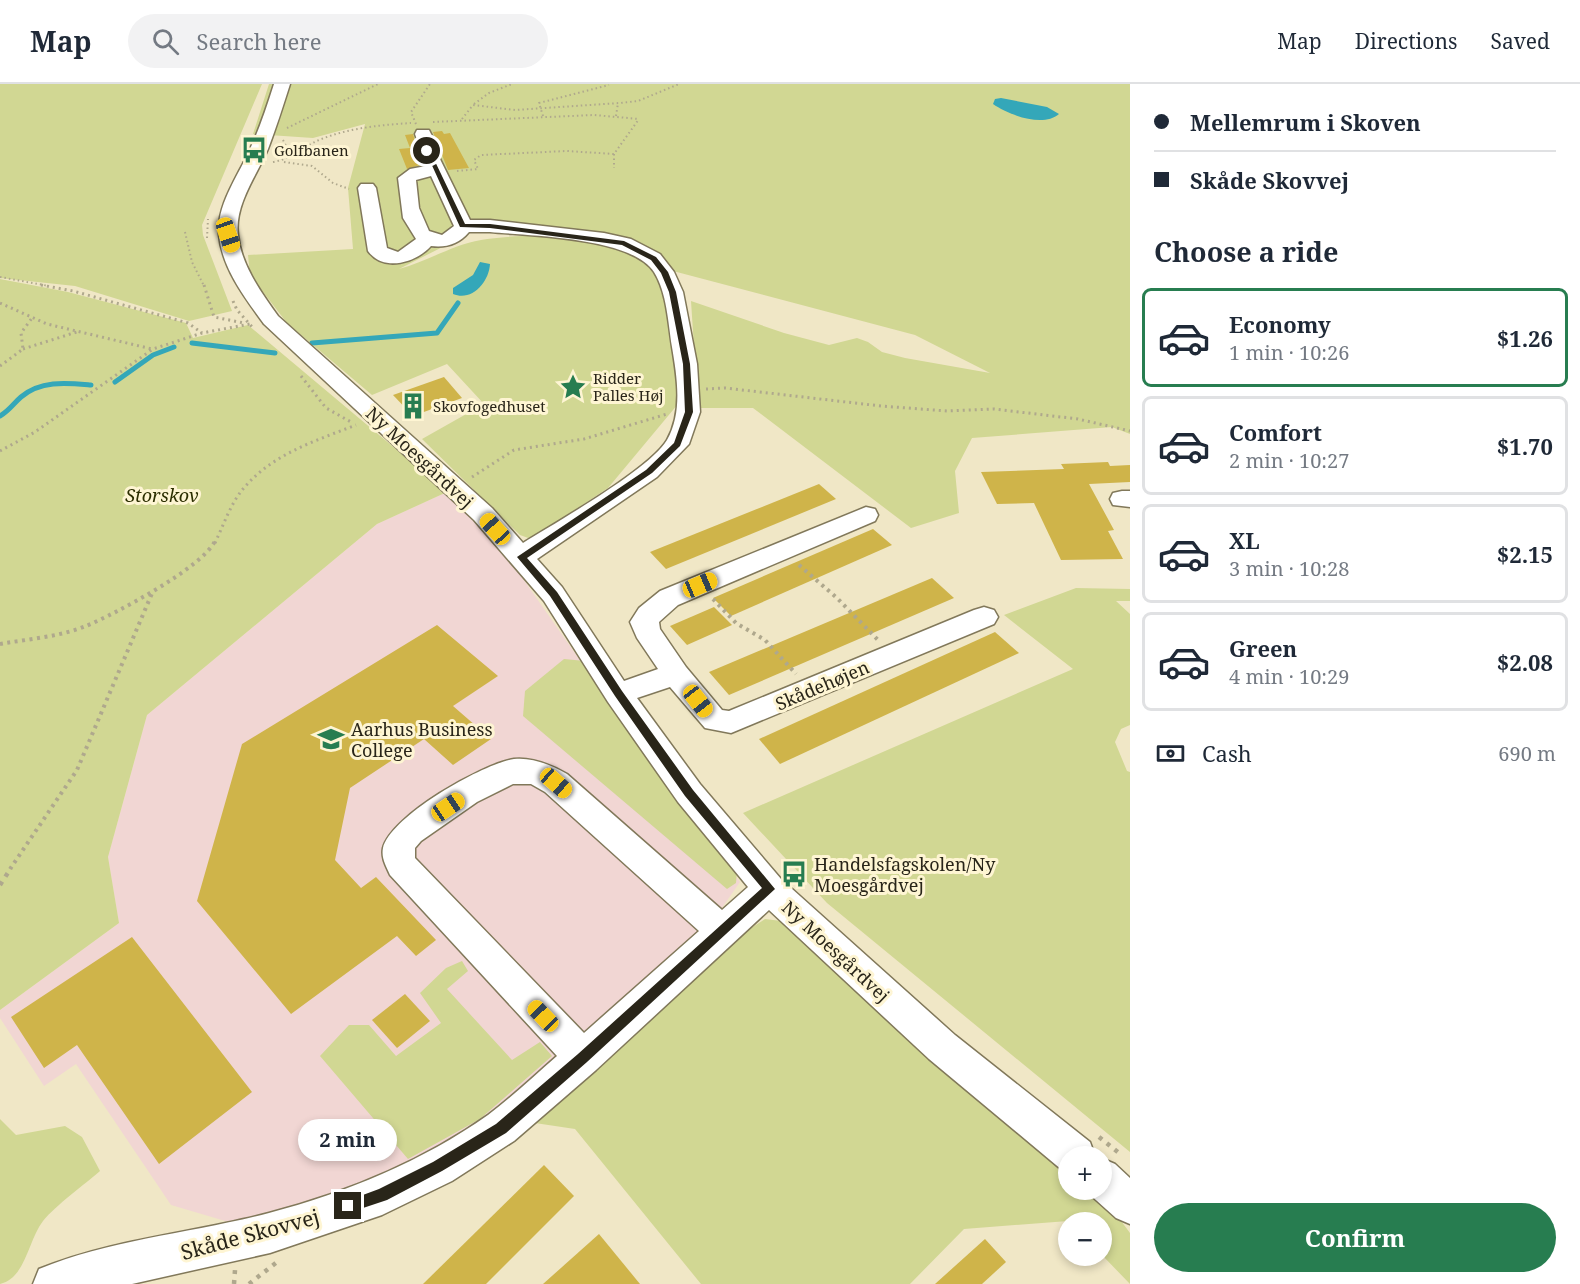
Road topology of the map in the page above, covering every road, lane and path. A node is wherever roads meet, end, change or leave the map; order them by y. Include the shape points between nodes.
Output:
1 (282, 84) edge
2 (378, 84) edge
3 (430, 84) edge
4 (512, 84) edge
5 (679, 84) edge
6 (609, 85) edge
7 (618, 103) junction
8 (473, 105) junction
9 (542, 108) junction
10 (543, 116) junction
11 (616, 116) junction
12 (462, 120) junction
13 (286, 129) dead end
14 (420, 129) junction
15 (282, 140) dead end
16 (299, 152) junction
17 (614, 154) junction
18 (270, 162) dead end
19 (283, 162) junction
20 (614, 168) dead end
21 (438, 172) junction
22 (367, 188) joint
23 (463, 226) junction
24 (184, 232) dead end
25 (426, 240) junction
26 (0, 277) edge
27 (0, 303) edge
28 (32, 318) junction
29 (271, 320) junction
30 (248, 324) junction
31 (81, 330) junction
32 (202, 333) junction
33 (23, 349) junction
34 (153, 350) junction
35 (0, 366) edge
36 (688, 391) junction
37 (689, 412) junction
38 (356, 425) dead end
39 (1130, 431) edge
40 (0, 451) edge
41 (449, 483) junction
42 (866, 515) dead end
43 (782, 550) junction
44 (521, 557) junction
45 (700, 585) junction
46 (153, 590) junction
47 (984, 617) dead end
48 (0, 644) edge
49 (894, 655) junction
50 (676, 674) junction
51 (810, 691) junction
52 (618, 694) junction
53 (0, 885) edge
54 (769, 889) junction
55 (722, 931) junction
56 (583, 1058) junction
57 (1084, 1144) edge
58 (1112, 1168) edge
59 (1130, 1204) edge
60 (54, 1284) edge

1 - 29 street, Ny Moesgårdvej via 228,226 244,283
2 - 13 path
3 - 14 path via 411,112
4 - 8 path
5 - 7 path via 638,100
6 - 9 path via 539,103
7 - 9 path
7 - 11 path
8 - 9 path via 515,110
8 - 12 path
9 - 10 path
10 - 11 path
10 - 12 path
11 - 17 path via 639,119
12 - 14 path
14 - 16 path via 377,126 326,138
14 - 21 street
15 - 16 path
16 - 19 path
17 - 20 path
17 - 21 path via 567,151 481,155 474,160 478,169
18 - 19 path
19 - 22 path via 312,166 339,187
21 - 23 street
21 - 25 street via 416,173 407,178 407,195 419,235
22 - 25 street via 378,251 392,258 412,255
23 - 25 street via 452,238
23 - 36 street via 604,239 624,243 653,258 673,292
24 - 30 path via 214,317
26 - 32 path via 73,291 188,324
27 - 28 path via 12,305
28 - 31 path
28 - 33 path via 21,333
29 - 30 path
29 - 41 street, Ny Moesgårdvej
30 - 32 path
31 - 33 path
31 - 34 path
32 - 34 path
33 - 35 path
34 - 40 path via 35,432
36 - 37 street
36 - 39 path via 725,388 881,406 947,411 994,409 1078,419
37 - 41 path via 650,417 584,439 514,450 482,472
37 - 44 street via 677,444 649,472
38 - 46 path via 287,453 268,466 242,490 213,546 200,561
41 - 44 street, Ny Moesgårdvej
42 - 43 street, Skådehøjen
43 - 45 street, Skådehøjen
43 - 49 path
44 - 52 street, Ny Moesgårdvej via 553,594
45 - 50 street, Skådehøjen via 669,598 644,622
45 - 51 path via 736,623 765,640
46 - 48 path via 86,626
46 - 53 path via 77,770
47 - 49 street, Skådehøjen
49 - 51 street, Skådehøjen
50 - 51 street, Skådehøjen via 709,715 723,722 740,720
50 - 52 street
52 - 54 street, Ny Moesgårdvej via 689,793
54 - 55 street, Skåde Skovvej
54 - 57 street, Ny Moesgårdvej via 942,1047
55 - 56 street, Skåde Skovvej
55 - 56 street via 556,783 542,775 524,770 486,781 410,832 396,853 401,865
56 - 60 street, Skåde Skovvej via 501,1128 438,1167 382,1195 270,1233
58 - 59 street

